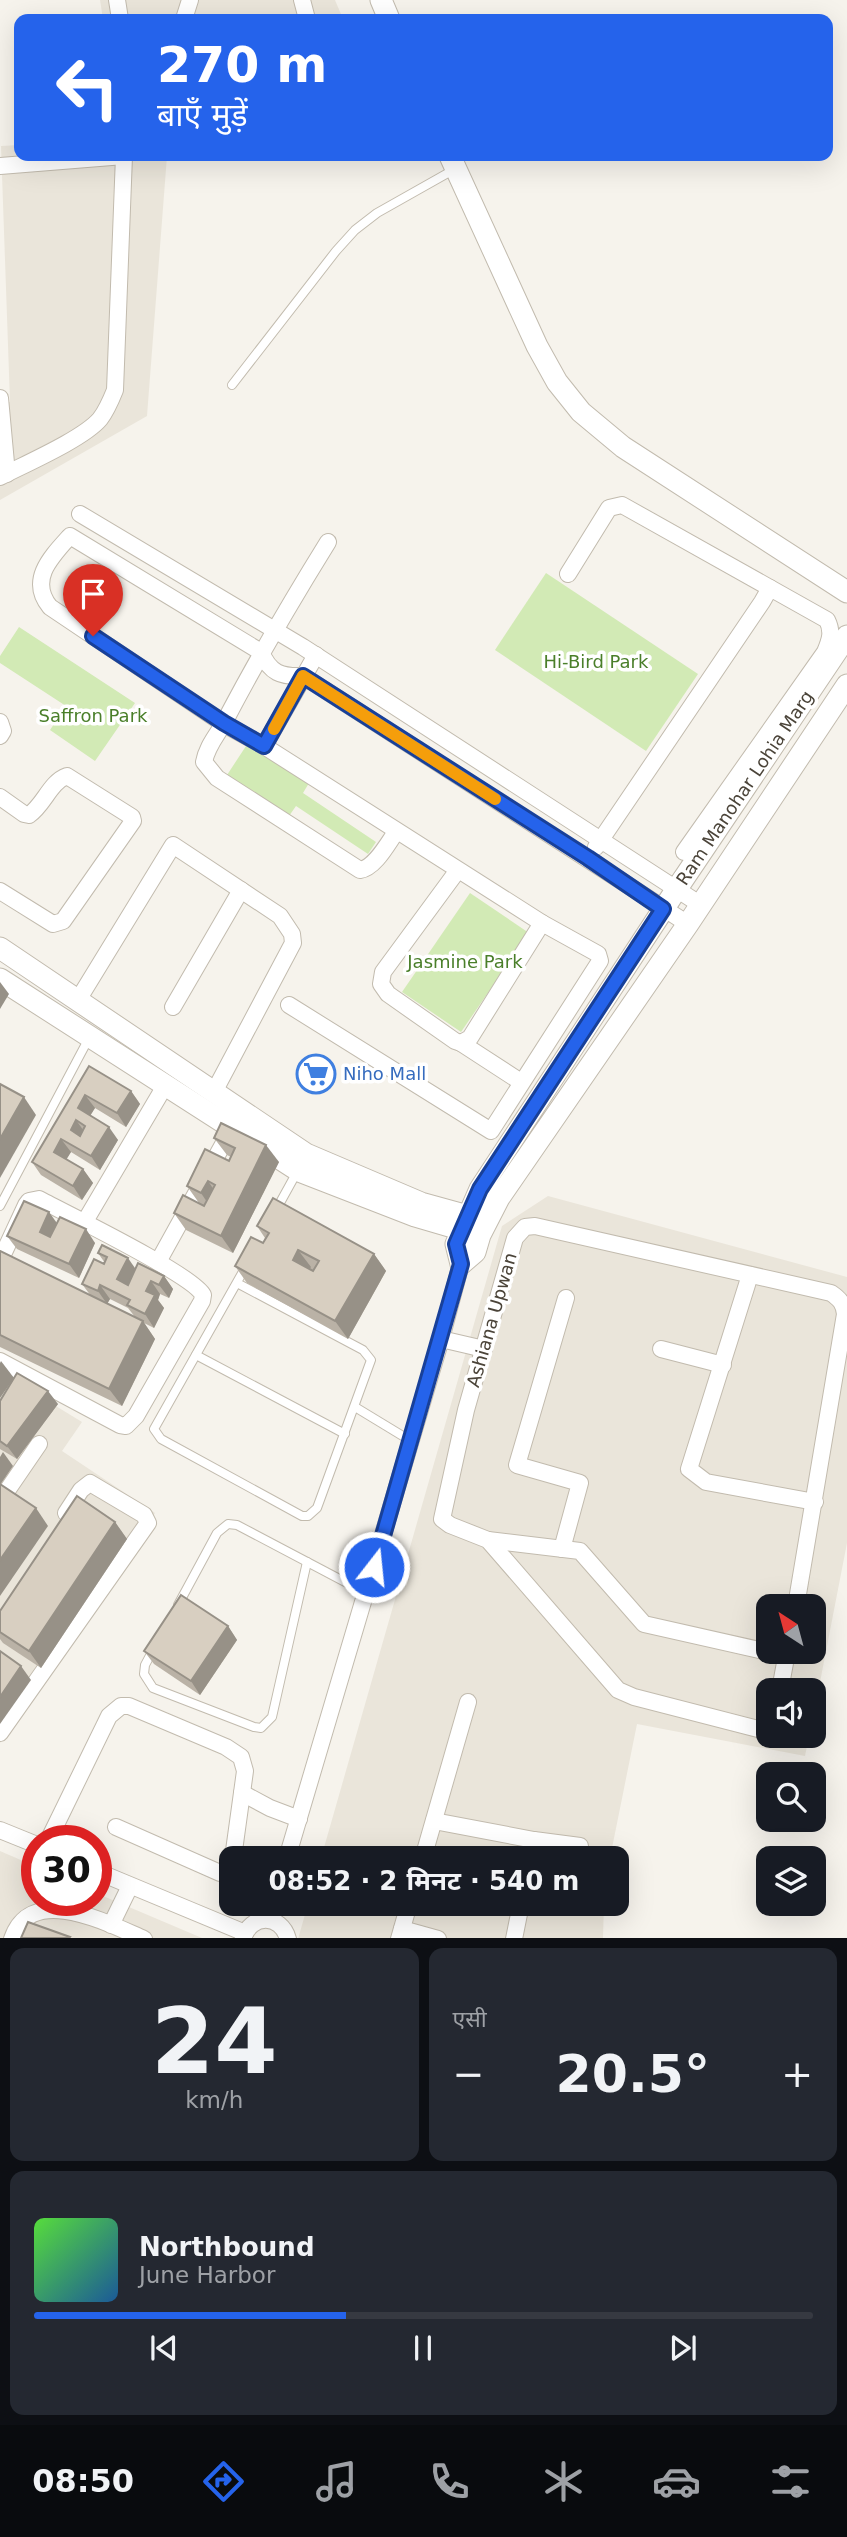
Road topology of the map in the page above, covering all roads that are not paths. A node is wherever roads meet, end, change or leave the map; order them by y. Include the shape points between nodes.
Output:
1 (62, 161) edge
2 (124, 161) edge
3 (452, 162) edge
4 (0, 166) edge
5 (232, 384) dead end
6 (0, 398) edge
7 (3, 476) edge
8 (80, 514) dead end
9 (328, 542) dead end
10 (568, 574) dead end
11 (770, 588) junction
12 (847, 592) edge
13 (274, 629) junction
14 (847, 636) edge
15 (261, 652) junction
16 (316, 655) junction
17 (303, 676) junction
18 (847, 685) edge
19 (0, 722) edge
20 (224, 723) junction
21 (0, 736) edge
22 (264, 746) junction
23 (511, 782) junction
24 (0, 797) edge
25 (498, 802) junction
26 (396, 832) junction
27 (601, 840) junction
28 (684, 852) dead end
29 (588, 858) junction
30 (458, 870) junction
31 (242, 890) junction
32 (676, 890) junction
33 (0, 891) edge
34 (701, 905) junction
35 (663, 909) junction
36 (542, 923) junction
37 (688, 924) junction
38 (0, 948) edge
39 (0, 979) edge
40 (78, 1000) junction
41 (289, 1005) dead end
42 (173, 1007) dead end
43 (90, 1036) junction
44 (461, 1043) junction
45 (144, 1057) junction
46 (521, 1083) junction
47 (166, 1084) junction
48 (214, 1092) junction
49 (233, 1128) junction
50 (298, 1170) junction
51 (0, 1206) edge
52 (273, 1216) edge
53 (83, 1223) junction
54 (474, 1225) junction
55 (0, 1261) edge
56 (249, 1261) edge
57 (158, 1262) junction
58 (461, 1264) joint
59 (750, 1275) junction
60 (237, 1283) junction
61 (566, 1298) dead end
62 (441, 1339) junction
63 (484, 1349) junction
64 (661, 1349) dead end
65 (196, 1355) junction
66 (0, 1361) edge
67 (723, 1365) junction
68 (355, 1407) junction
69 (345, 1434) junction
70 (411, 1441) junction
71 (39, 1444) dead end
72 (0, 1501) edge
73 (815, 1502) junction
74 (59, 1524) edge
75 (488, 1540) junction
76 (562, 1549) junction
77 (307, 1562) junction
78 (366, 1593) junction
79 (798, 1594) edge
80 (171, 1617) edge
81 (158, 1641) edge
82 (756, 1649) edge
83 (468, 1702) dead end
84 (756, 1728) edge
85 (0, 1733) edge
86 (242, 1793) junction
87 (299, 1819) junction
88 (434, 1821) junction
89 (56, 1825) edge
90 (116, 1826) dead end
91 (0, 1830) edge
92 (21, 1839) edge
93 (534, 1840) junction
94 (235, 1846) edge
95 (291, 1846) edge
96 (427, 1846) edge
97 (533, 1846) edge
98 (580, 1846) dead end
99 (219, 1873) edge
100 (112, 1878) edge
101 (130, 1886) junction
102 (265, 1916) edge
103 (274, 1916) edge
104 (406, 1916) edge
105 (519, 1916) edge
106 (111, 1925) junction
107 (401, 1934) edge
108 (244, 1936) edge
109 (292, 1937) edge
110 (12, 1938) edge
111 (144, 1938) edge
112 (438, 1938) edge
113 (514, 1938) edge

1 - 4 street
2 - 7 street via 116,390 99,420 84,432
3 - 5 lane via 355,230
3 - 12 street via 537,346 581,412 624,447
6 - 7 street
8 - 13 street
9 - 13 street
10 - 11 street via 609,508 622,505
11 - 27 street
11 - 28 street via 827,620 830,640
13 - 15 street
13 - 16 street
14 - 32 street, Ram Manohar Lohia Marg
15 - 17 street via 276,673
15 - 20 street
15 - 20 street via 70,536 47,564 39,581 50,607
16 - 17 street
16 - 23 street
17 - 22 street
17 - 25 street
18 - 34 street, Ram Manohar Lohia Marg
19 - 21 street
20 - 22 street
20 - 26 street via 206,752 204,762 210,772 355,867 366,869
22 - 26 street
23 - 25 street
23 - 27 street
24 - 33 street via 29,815 67,776 133,821 63,921 53,924
25 - 29 street
26 - 30 street
27 - 29 street
27 - 32 street
29 - 35 street
30 - 36 street
30 - 44 street via 383,972 381,984
31 - 40 street via 173,845
31 - 42 street
31 - 48 street via 280,916 293,943
32 - 34 street
32 - 35 street, Ram Manohar Lohia Marg
34 - 37 street, Ram Manohar Lohia Marg
35 - 37 street
35 - 54 street, Ram Manohar Lohia Marg via 480,1189
36 - 44 street via 470,1038
36 - 46 street via 598,954 600,961
37 - 54 street, Ram Manohar Lohia Marg via 499,1198
38 - 40 street
39 - 43 street
40 - 45 street
41 - 46 street via 491,1131
43 - 45 street
43 - 51 lane
44 - 46 street
45 - 47 street
45 - 48 street
47 - 49 street
47 - 53 street
48 - 54 street via 306,1154
49 - 50 street
49 - 57 street
50 - 52 lane
50 - 54 street via 415,1216
53 - 55 street via 39,1199 29,1201
53 - 57 street
54 - 58 street, Ram Manohar Lohia Marg via 475,1252
56 - 60 lane
57 - 66 street via 201,1290 202,1301 126,1426
58 - 62 street, Ram Manohar Lohia Marg
59 - 63 street, Ashiana Upwan via 525,1227 515,1238
59 - 67 street
59 - 73 street, Ashiana Upwan via 831,1293 844,1306
60 - 65 lane
60 - 68 lane via 369,1355 370,1366
61 - 76 street via 517,1465 580,1483
62 - 63 street
62 - 70 street, Ram Manohar Lohia Marg
63 - 75 street, Ashiana Upwan via 442,1513 444,1522
64 - 67 street
65 - 69 lane
65 - 69 lane via 155,1423 156,1434 302,1516 317,1508
67 - 73 street via 689,1469 706,1482
68 - 69 lane
68 - 70 lane
70 - 78 street, Ram Manohar Lohia Marg
71 - 72 street
73 - 79 street, Ashiana Upwan
74 - 85 street via 90,1483 144,1515 148,1523
75 - 76 street
75 - 84 street, Ashiana Upwan via 618,1689
76 - 82 street via 580,1551 644,1624
77 - 78 lane
77 - 80 lane via 237,1525 223,1526
77 - 81 lane via 272,1717 261,1728 153,1688 144,1674
78 - 87 street, Ram Manohar Lohia Marg
83 - 88 street
86 - 87 street
86 - 89 street via 245,1771 235,1752 121,1706 109,1716
86 - 94 street
87 - 95 street, Ram Manohar Lohia Marg
88 - 93 street
88 - 96 street
90 - 99 street
91 - 92 street
93 - 97 street
93 - 98 street
100 - 101 street
101 - 106 street
101 - 108 street
102 - 108 street
103 - 109 street
104 - 107 street
105 - 113 street
106 - 110 street via 77,1913 43,1909 28,1916
106 - 111 street
107 - 112 street

